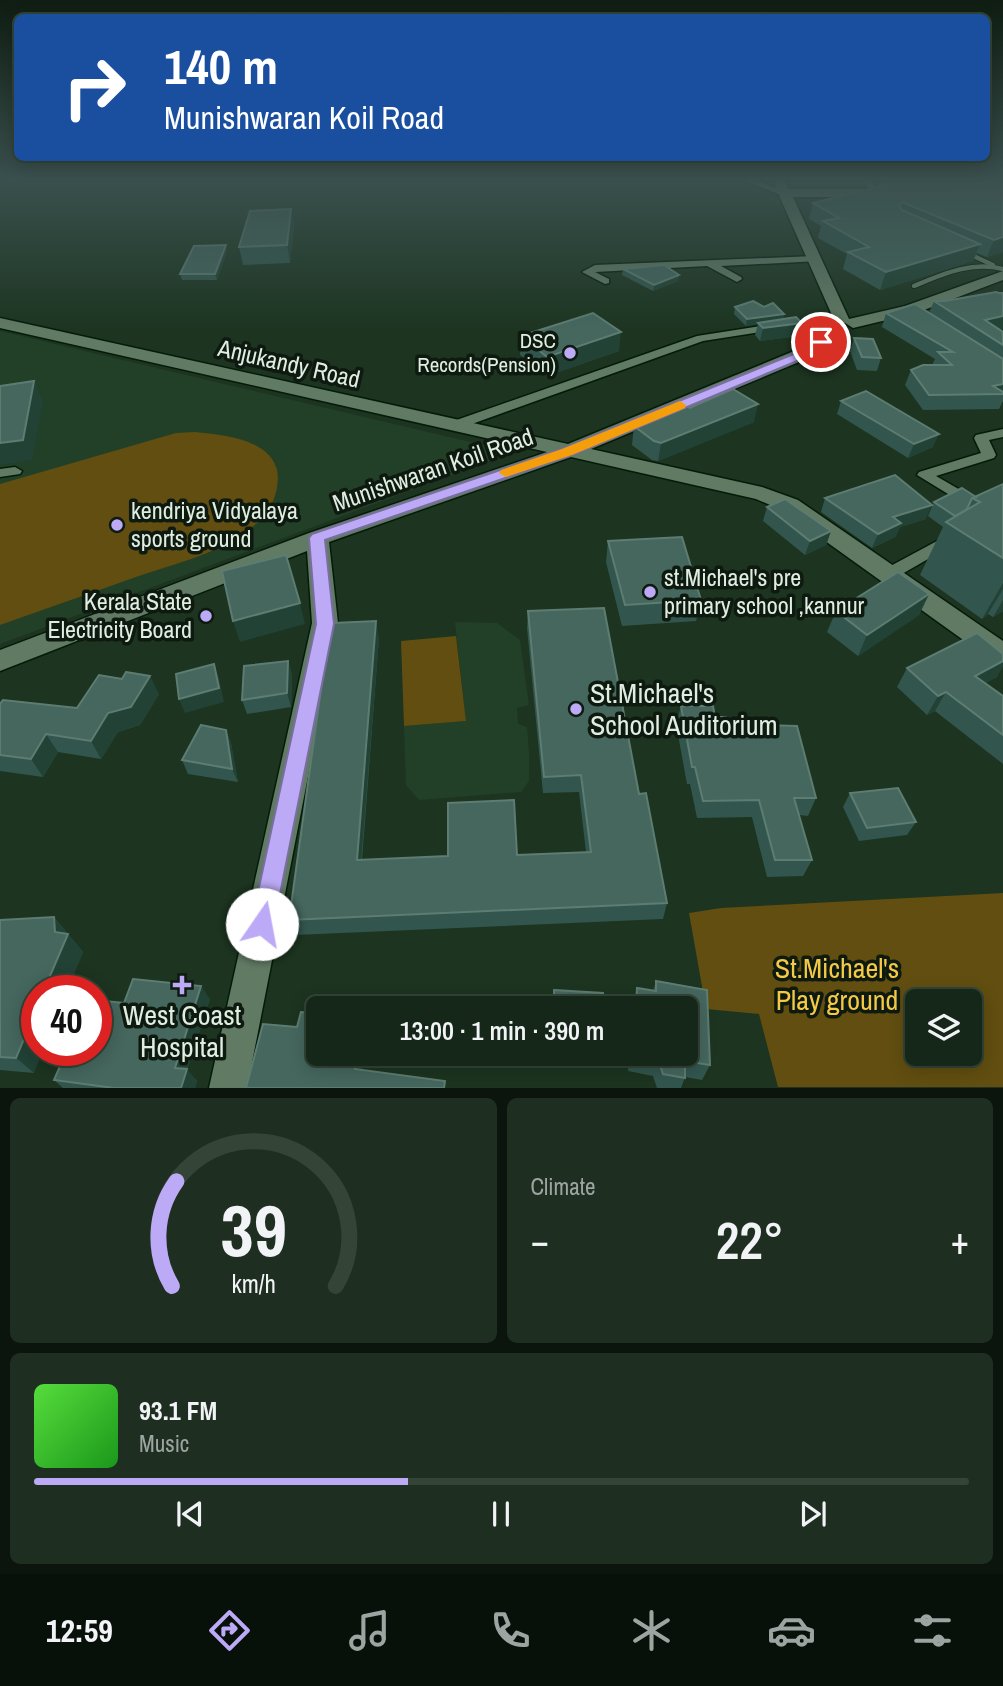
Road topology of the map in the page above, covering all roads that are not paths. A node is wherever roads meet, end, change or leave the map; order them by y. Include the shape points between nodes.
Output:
1 (801, 229) edge
2 (958, 249) edge
3 (815, 259) junction
4 (706, 262) junction
5 (638, 266) junction
6 (1003, 269) edge
7 (998, 270) edge
8 (656, 277) edge
9 (737, 279) dead end
10 (605, 281) dead end
11 (914, 286) dead end
12 (0, 323) edge
13 (840, 324) junction
14 (453, 426) junction
15 (1003, 433) edge
16 (567, 452) junction
17 (986, 512) edge
18 (963, 533) edge
19 (317, 538) junction
20 (888, 574) junction
21 (1003, 654) edge
22 (0, 661) edge
23 (228, 1087) edge

1 - 3 street
2 - 7 lane
3 - 4 street
3 - 13 street
4 - 5 street
4 - 9 street
5 - 8 street
5 - 10 street via 587,272
6 - 7 lane
7 - 11 lane via 974,266
7 - 13 street, Munishwaran Koil Road via 915,314
12 - 14 street, Anjukandy Road
13 - 14 street via 792,324 701,338
13 - 16 street, Munishwaran Koil Road via 805,354
14 - 16 street, Anjukandy Road
15 - 17 street via 981,439 989,455 924,475
16 - 19 street, Munishwaran Koil Road
16 - 20 street, Anjukandy Road via 775,498
18 - 20 street
19 - 22 street, Munishwaran Koil Road
19 - 23 street via 325,624
20 - 21 street, Anjukandy Road

